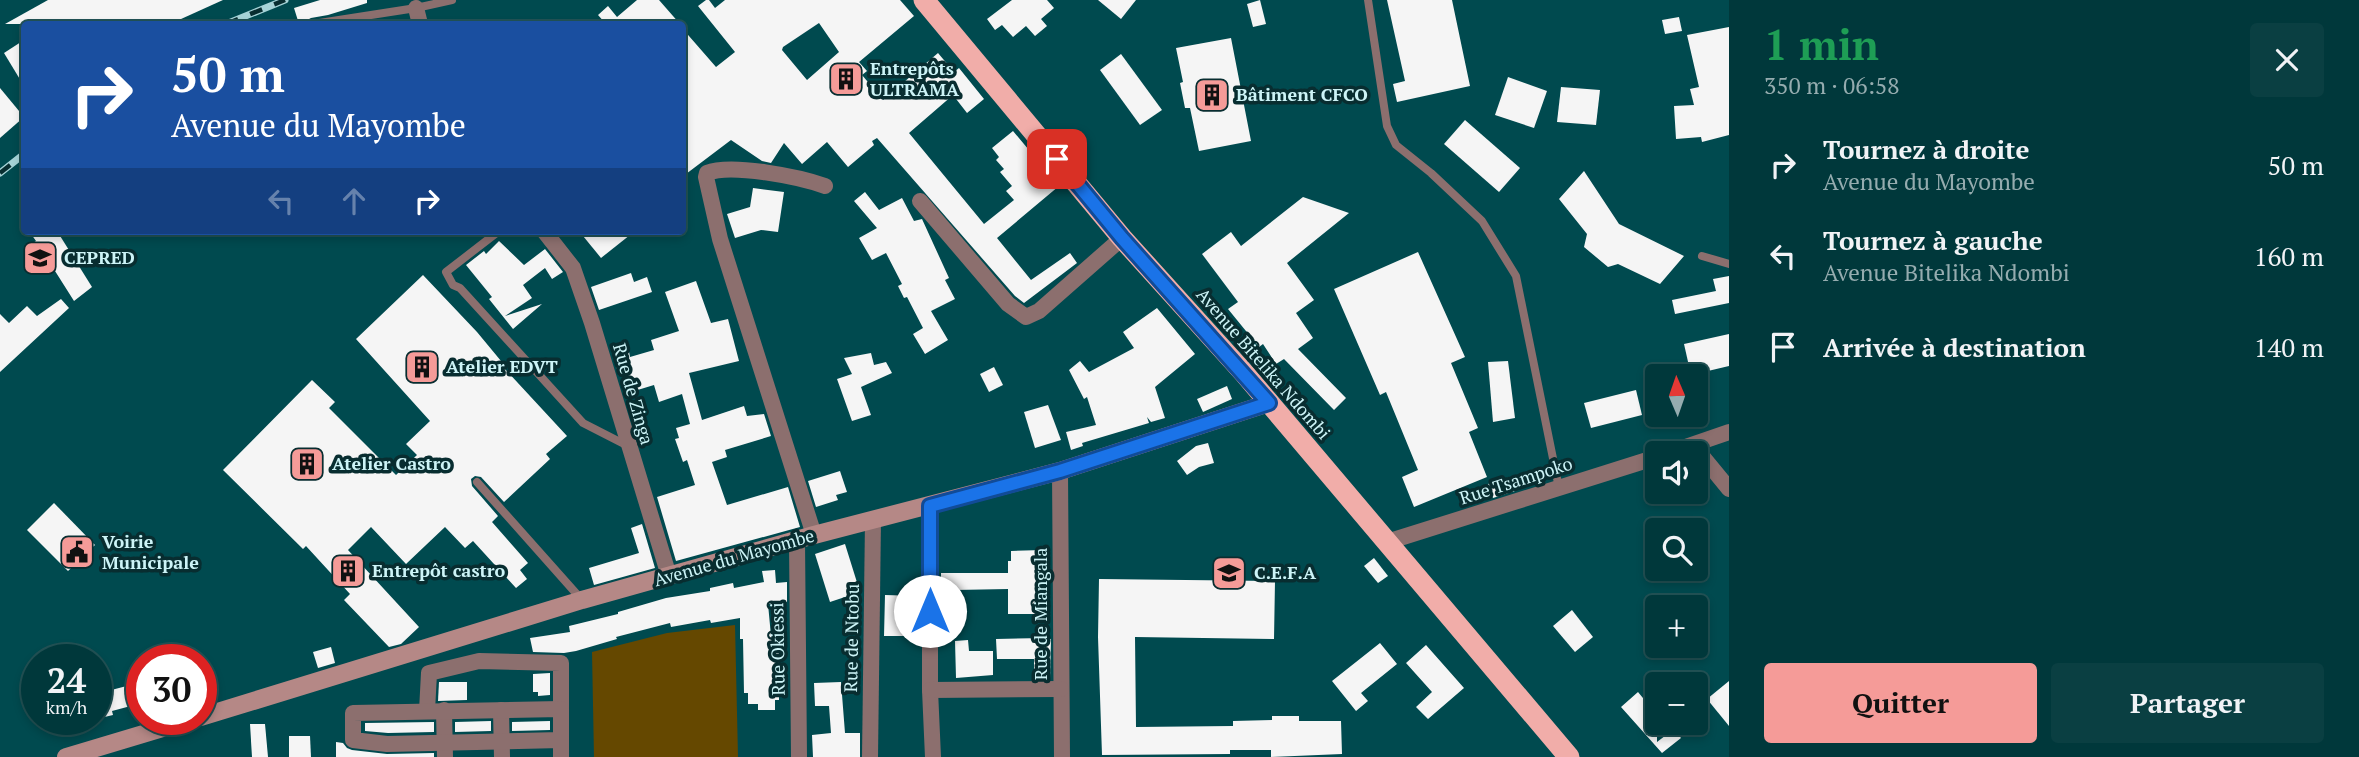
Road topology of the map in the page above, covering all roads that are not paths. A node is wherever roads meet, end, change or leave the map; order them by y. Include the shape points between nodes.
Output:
1 (452, 0) edge
2 (924, 0) edge
3 (1368, 0) edge
4 (418, 16) edge
5 (352, 21) edge
6 (825, 186) dead end
7 (920, 201) dead end
8 (494, 235) edge
9 (547, 235) edge
10 (1122, 238) junction
11 (1702, 256) dead end
12 (1729, 264) edge
13 (1269, 403) junction
14 (1729, 432) edge
15 (1704, 441) edge
16 (628, 446) junction
17 (1645, 461) edge
18 (1708, 463) edge
19 (1060, 471) junction
20 (477, 482) dead end
21 (1559, 488) junction
22 (1729, 489) edge
23 (930, 506) junction
24 (873, 520) junction
25 (805, 538) junction
26 (1387, 542) junction
27 (669, 576) junction
28 (582, 600) junction
29 (1061, 689) junction
30 (930, 690) junction
31 (561, 709) junction
32 (436, 710) junction
33 (501, 710) junction
34 (217, 712) edge
35 (152, 735) edge
36 (561, 740) junction
37 (502, 749) edge
38 (445, 750) edge
39 (112, 751) edge
40 (66, 757) edge
41 (561, 757) edge
42 (799, 757) edge
43 (870, 757) edge
44 (933, 757) edge
45 (1062, 757) edge
46 (1569, 757) edge

1 - 4 lane
2 - 10 highway, Avenue Bitelika Ndombi
3 - 21 lane via 1387,126 1396,145 1482,221 1516,276
4 - 5 lane
6 - 25 street, Rue Okiessi via 764,173 715,170 706,177
7 - 10 street via 1008,304 1026,317 1039,311
8 - 16 lane via 446,272 453,285 583,423
9 - 16 street, Rue de Zinga via 573,268
10 - 13 highway, Avenue Bitelika Ndombi
11 - 12 lane
13 - 19 street, Avenue du Mayombe
13 - 26 highway, Avenue Bitelika Ndombi
14 - 15 street
16 - 27 street, Rue de Zinga
17 - 21 street, Rue Tsampoko
18 - 22 street
19 - 23 street, Avenue du Mayombe
19 - 29 street, Rue de Miangala
20 - 28 lane
21 - 26 street, Rue Tsampoko
23 - 24 street, Avenue du Mayombe
23 - 30 street
24 - 25 street, Avenue du Mayombe
24 - 43 street, Rue de Ntobu
25 - 27 street, Avenue du Mayombe
25 - 42 street, Rue Okiessi
26 - 46 highway, Avenue Bitelika Ndombi
27 - 28 street, Avenue du Mayombe
28 - 34 street, Avenue du Mayombe
29 - 30 street
29 - 45 street, Rue de Miangala
30 - 44 street
31 - 32 street via 561,663 478,661 429,673
31 - 33 street
31 - 36 street
32 - 33 street
32 - 38 street
32 - 38 street via 353,713 353,740
33 - 37 street
35 - 39 street
36 - 37 street
36 - 41 street
37 - 38 street
39 - 40 street

